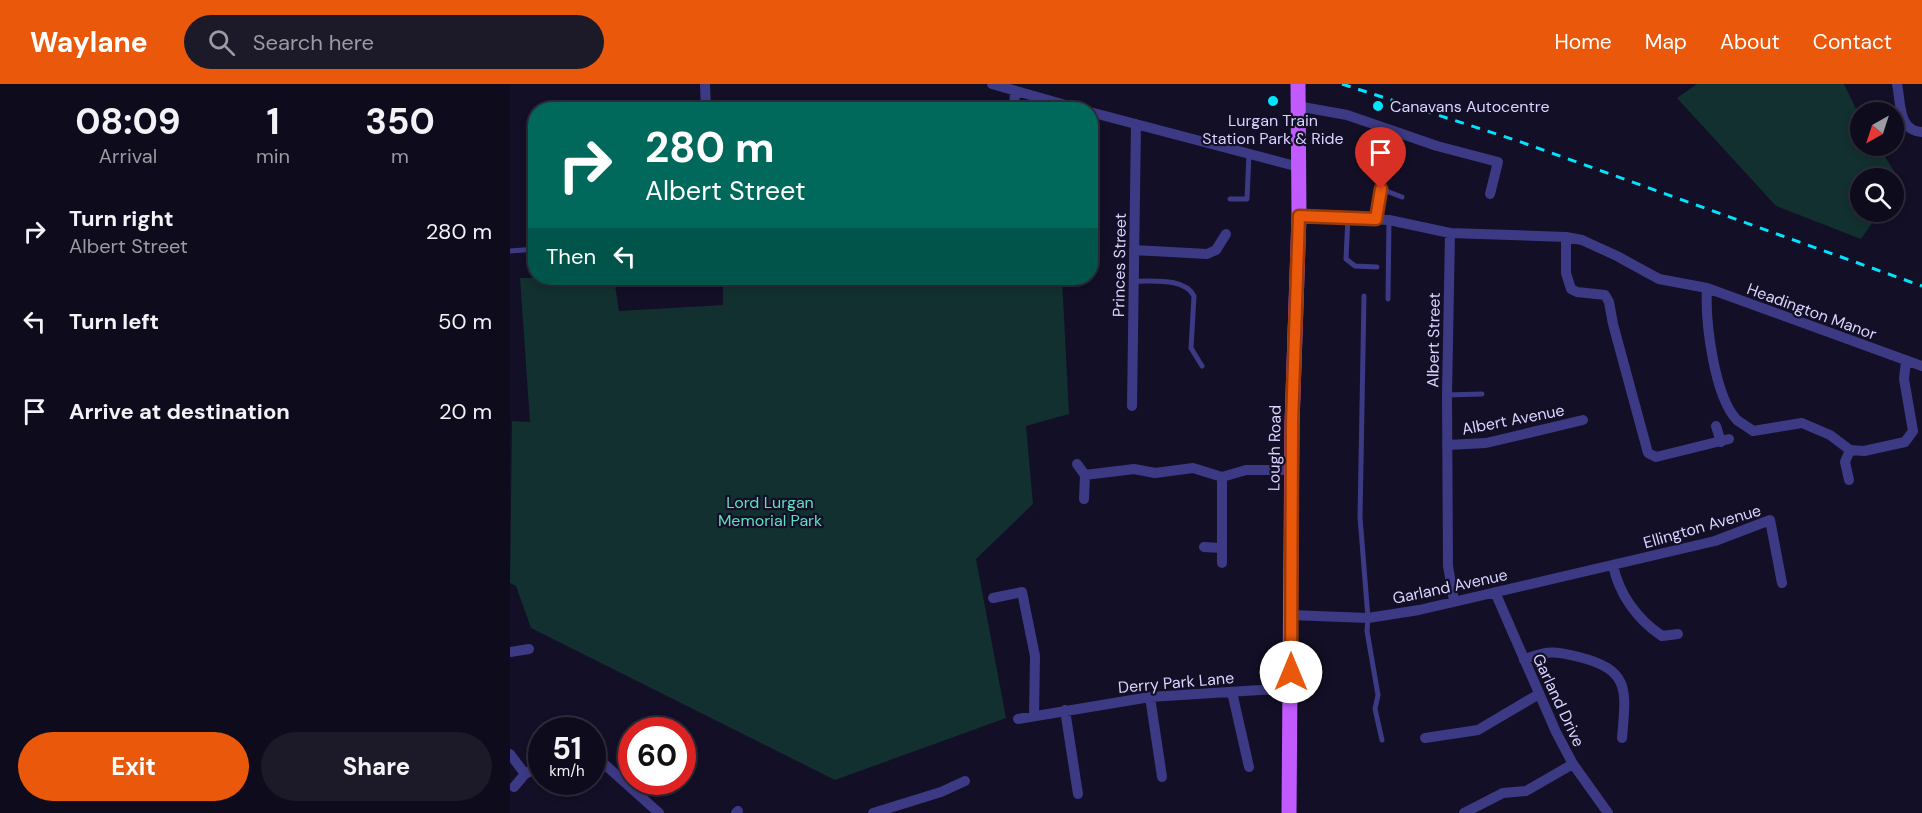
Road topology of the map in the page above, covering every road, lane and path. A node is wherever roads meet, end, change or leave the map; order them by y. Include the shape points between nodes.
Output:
1 (705, 84) edge
2 (992, 84) edge
3 (1298, 84) edge
4 (1897, 84) edge
5 (1015, 91) junction
6 (706, 102) edge
7 (1014, 102) edge
8 (1054, 102) edge
9 (1297, 106) junction
10 (1098, 114) edge
11 (1136, 124) junction
12 (1922, 132) edge
13 (1249, 154) junction
14 (1299, 167) junction
15 (1490, 194) dead end
16 (1402, 197) dead end
17 (1230, 199) dead end
18 (1299, 216) junction
19 (1348, 217) junction
20 (1376, 219) junction
21 (1389, 220) junction
22 (1450, 233) junction
23 (1226, 234) dead end
24 (1566, 237) junction
25 (528, 250) edge
26 (1134, 250) junction
27 (510, 251) edge
28 (1377, 267) dead end
29 (1133, 281) junction
30 (1707, 288) junction
31 (1364, 296) dead end
32 (1388, 299) dead end
33 (1906, 361) junction
34 (1202, 366) dead end
35 (1922, 366) edge
36 (1482, 393) dead end
37 (1447, 395) junction
38 (1132, 406) dead end
39 (1583, 420) dead end
40 (1716, 426) dead end
41 (1447, 446) junction
42 (1850, 450) junction
43 (1077, 464) dead end
44 (1291, 470) junction
45 (1085, 475) junction
46 (1222, 477) junction
47 (1849, 480) dead end
48 (1084, 499) dead end
49 (1204, 547) dead end
50 (1222, 548) junction
51 (1222, 563) dead end
52 (1613, 566) junction
53 (1782, 583) dead end
54 (1495, 592) junction
55 (993, 597) dead end
56 (1454, 601) junction
57 (1291, 615) junction
58 (1368, 618) junction
59 (1678, 634) dead end
60 (529, 649) dead end
61 (510, 652) edge
62 (1524, 660) junction
63 (1290, 688) junction
64 (1232, 692) junction
65 (1539, 694) junction
66 (1150, 697) junction
67 (1065, 710) junction
68 (1034, 716) junction
69 (1018, 719) dead end
70 (1425, 738) dead end
71 (1622, 738) dead end
72 (1382, 740) dead end
73 (510, 754) edge
74 (606, 764) edge
75 (1573, 764) junction
76 (1249, 767) dead end
77 (528, 772) edge
78 (618, 773) edge
79 (525, 774) junction
80 (1162, 777) dead end
81 (965, 781) dead end
82 (514, 787) dead end
83 (1078, 794) dead end
84 (642, 795) edge
85 (659, 813) edge
86 (873, 813) edge
87 (1289, 813) edge
88 (1464, 813) edge
89 (1608, 813) edge

1 - 6 street
2 - 5 street
3 - 9 main road, Lough Road
4 - 12 street via 1904,124
5 - 7 street
5 - 8 street
9 - 14 main road, Lough Road
9 - 15 street via 1347,115 1498,162
10 - 11 street
11 - 13 street
11 - 26 street, Princes Street
13 - 14 street
13 - 17 lane via 1247,199
14 - 18 main road, Lough Road
16 - 20 lane via 1381,189
18 - 19 street
18 - 44 main road, Lough Road
19 - 20 street
19 - 28 lane via 1346,260 1356,266
20 - 21 street
21 - 22 street
21 - 32 lane
22 - 24 street, Headington Manor
22 - 37 street, Albert Street
23 - 26 street via 1216,250 1207,254
24 - 30 street, Headington Manor via 1582,240 1659,279
24 - 40 street via 1570,289 1605,295 1609,302 1648,453 1656,457 1725,440
25 - 27 lane
26 - 29 street, Princes Street
29 - 34 lane via 1182,284 1191,289 1191,348
29 - 38 street, Princes Street
30 - 33 street, Headington Manor
30 - 42 street via 1705,315 1710,345 1727,404 1738,420 1753,431 1802,423 1830,435
31 - 58 lane via 1360,517
33 - 35 street, Headington Manor
33 - 42 street via 1904,380 1911,436 1895,445 1864,452
36 - 37 lane
37 - 41 street, Albert Street
39 - 41 street, Albert Avenue via 1486,443
41 - 56 street, Albert Street via 1448,567
42 - 47 street via 1845,462
43 - 45 street
44 - 46 street via 1246,470
44 - 57 main road, Lough Road
45 - 46 street via 1193,468
45 - 48 street
46 - 50 street
49 - 50 street
50 - 51 street
52 - 53 street, Ellington Avenue via 1715,541 1770,520
52 - 54 street, Garland Avenue
52 - 59 street via 1629,602 1648,627 1662,636
54 - 56 street, Garland Avenue
54 - 62 street, Garland Drive
55 - 68 street via 1022,592 1035,656
56 - 58 street, Garland Avenue
57 - 58 street, Garland Avenue
57 - 63 main road, Lough Road
58 - 72 lane via 1378,695 1375,709
60 - 61 street
62 - 65 street, Garland Drive
62 - 71 street via 1541,652 1559,652 1608,666 1617,676 1625,701
63 - 64 street, Derry Park Lane
63 - 87 main road, Lough Road
64 - 66 street, Derry Park Lane
64 - 76 street
65 - 70 street via 1478,730
65 - 75 street, Garland Drive
66 - 67 street, Derry Park Lane
66 - 80 street
67 - 68 street, Derry Park Lane
67 - 83 street
68 - 69 street, Derry Park Lane
73 - 79 street
74 - 78 street
75 - 88 street via 1526,791 1503,793
75 - 89 street, Garland Drive
77 - 79 street
79 - 82 street
81 - 86 street
84 - 85 street

